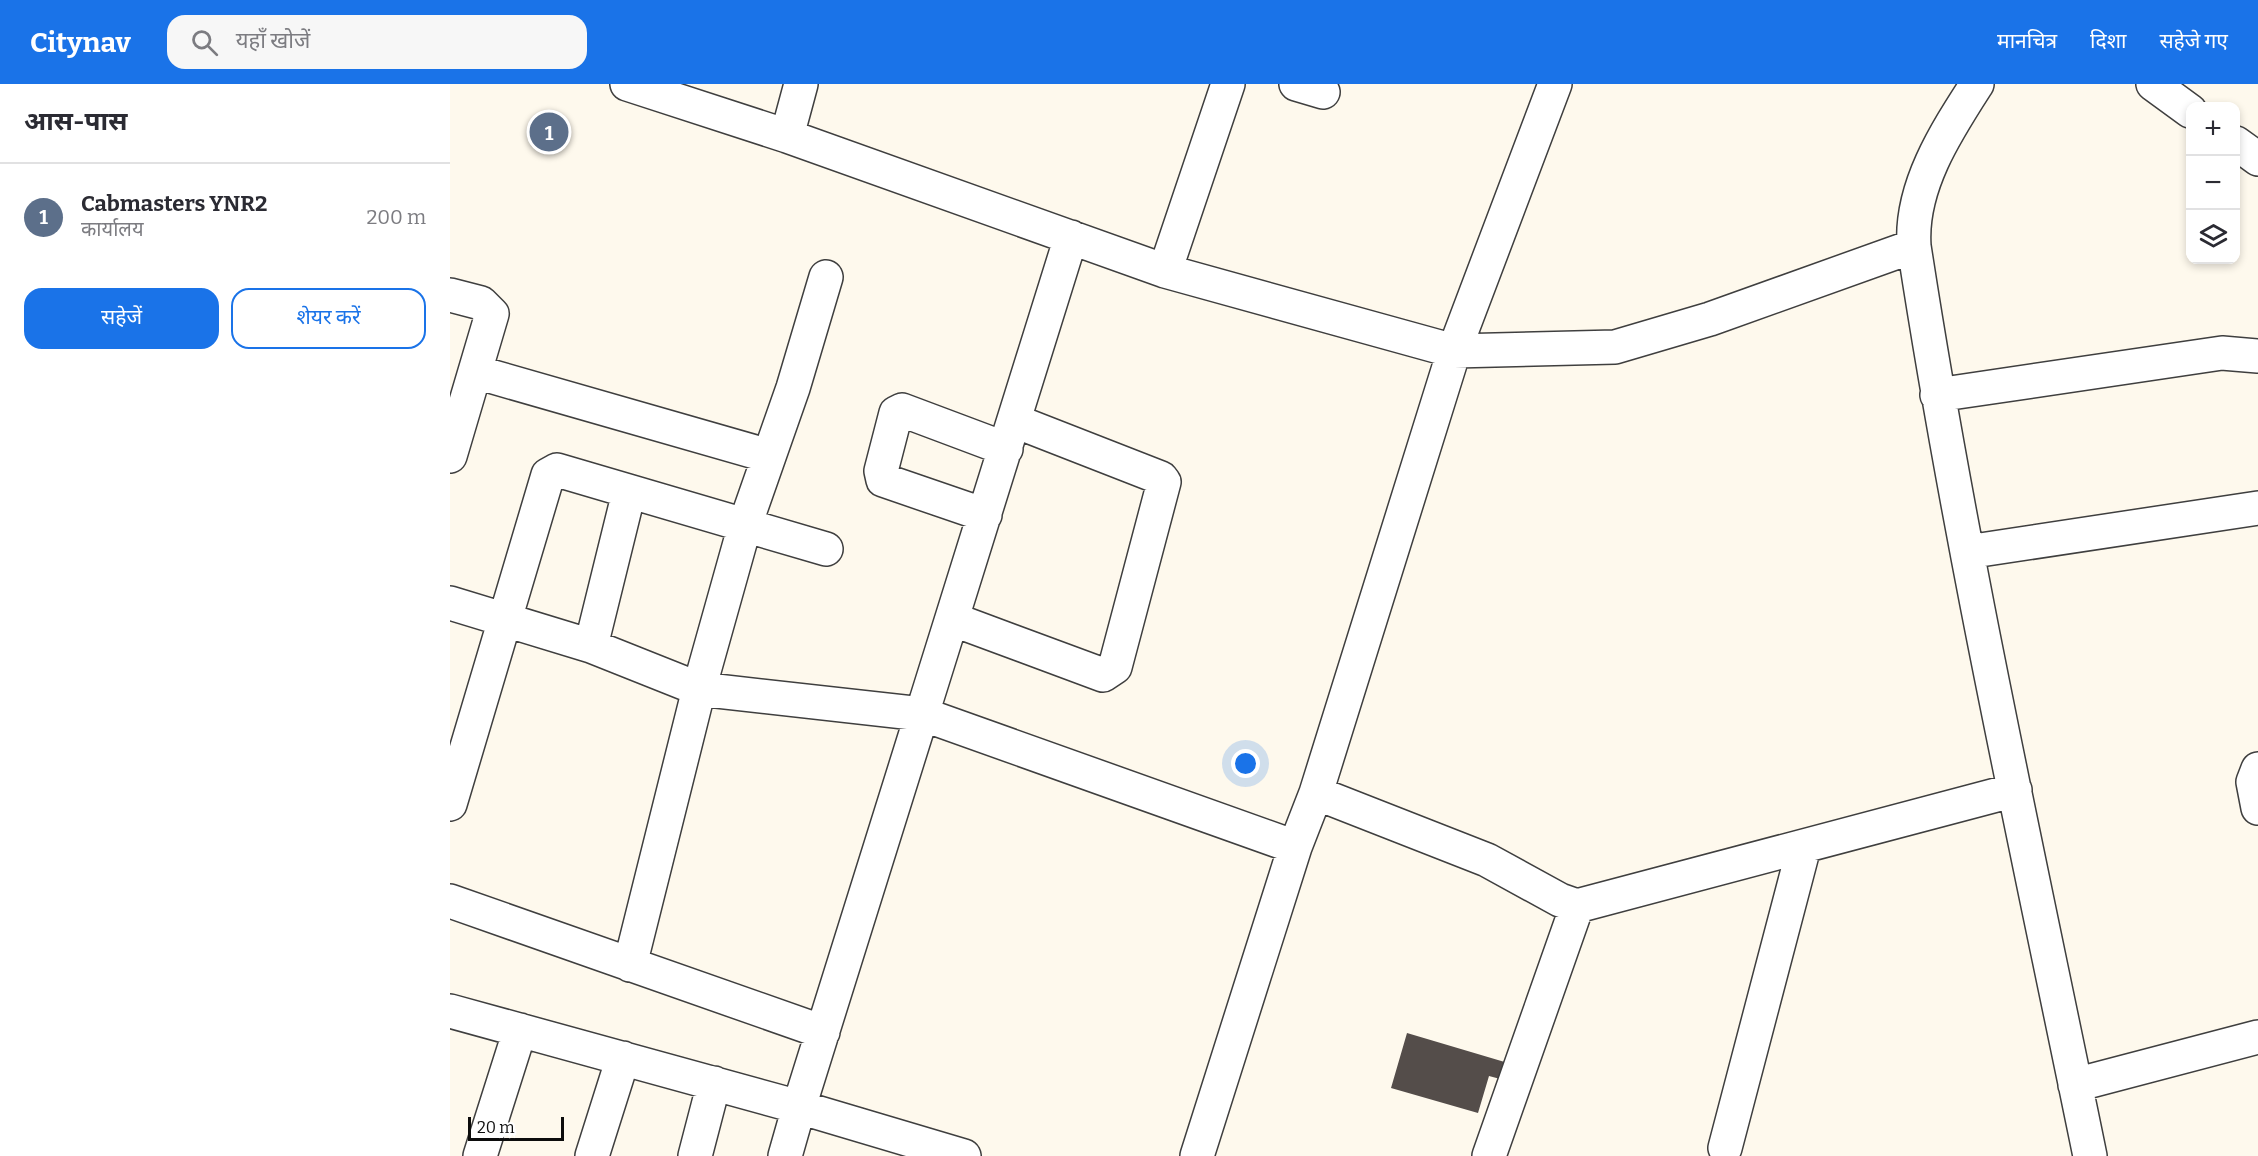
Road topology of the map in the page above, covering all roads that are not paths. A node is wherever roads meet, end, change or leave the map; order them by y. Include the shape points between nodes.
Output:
1 (627, 84) edge
2 (801, 84) edge
3 (1228, 84) edge
4 (1555, 84) edge
5 (1977, 84) edge
6 (2153, 84) edge
7 (2186, 108) edge
8 (787, 136) junction
9 (2240, 146) edge
10 (2258, 159) edge
11 (1071, 237) junction
12 (1914, 246) junction
13 (1165, 271) junction
14 (825, 277) dead end
15 (450, 295) edge
16 (1454, 351) junction
17 (2258, 356) edge
18 (476, 372) junction
19 (1937, 395) junction
20 (1010, 435) junction
21 (450, 456) edge
22 (769, 456) junction
23 (629, 492) junction
24 (2258, 508) edge
25 (985, 515) junction
26 (745, 525) junction
27 (826, 549) dead end
28 (1967, 552) junction
29 (450, 603) edge
30 (952, 619) junction
31 (503, 620) junction
32 (591, 646) junction
33 (699, 689) junction
34 (922, 714) junction
35 (2258, 770) edge
36 (2015, 790) junction
37 (1316, 793) junction
38 (450, 804) edge
39 (2258, 808) edge
40 (1295, 847) junction
41 (1804, 847) junction
42 (450, 901) edge
43 (1576, 906) junction
44 (630, 965) junction
45 (450, 1011) edge
46 (520, 1030) junction
47 (823, 1032) junction
48 (2258, 1037) edge
49 (623, 1058) junction
50 (714, 1083) junction
51 (2075, 1085) junction
52 (799, 1107) junction
53 (1725, 1148) dead end
54 (480, 1156) edge
55 (592, 1156) edge
56 (694, 1156) edge
57 (785, 1156) edge
58 (964, 1156) edge
59 (1197, 1156) edge
60 (1489, 1156) edge
61 (2090, 1156) edge

1 - 8 street
2 - 8 street
3 - 13 street
4 - 16 street
5 - 12 street via 1940,141 1918,203
6 - 7 street
8 - 11 street
9 - 10 street
11 - 13 street
11 - 20 street
12 - 16 street via 1710,319 1615,347
12 - 19 street
13 - 16 street
14 - 22 street
15 - 18 street via 481,303 492,314
16 - 37 street
17 - 19 street via 2222,353
18 - 21 street
18 - 22 street
19 - 28 street
20 - 25 street
20 - 25 street via 902,410 896,413 880,471 883,480
20 - 30 street via 1164,482 1114,667 1103,675
22 - 26 street
23 - 26 street
23 - 31 street via 558,470 548,475
23 - 32 street
24 - 28 street
25 - 30 street
26 - 27 street
26 - 33 street
28 - 36 street
29 - 31 street
30 - 34 street
31 - 32 street
31 - 38 street
32 - 33 street
33 - 34 street
33 - 44 street
34 - 40 street
34 - 47 street
35 - 39 street via 2253,782
36 - 41 street
36 - 51 street
37 - 40 street
37 - 43 street via 1487,860
40 - 59 street
41 - 43 street
41 - 53 street
42 - 44 street
43 - 60 street
44 - 47 street
45 - 46 street
46 - 49 street
46 - 54 street
47 - 52 street
48 - 51 street
49 - 50 street
49 - 55 street
50 - 52 street
50 - 56 street
51 - 61 street
52 - 57 street
52 - 58 street

